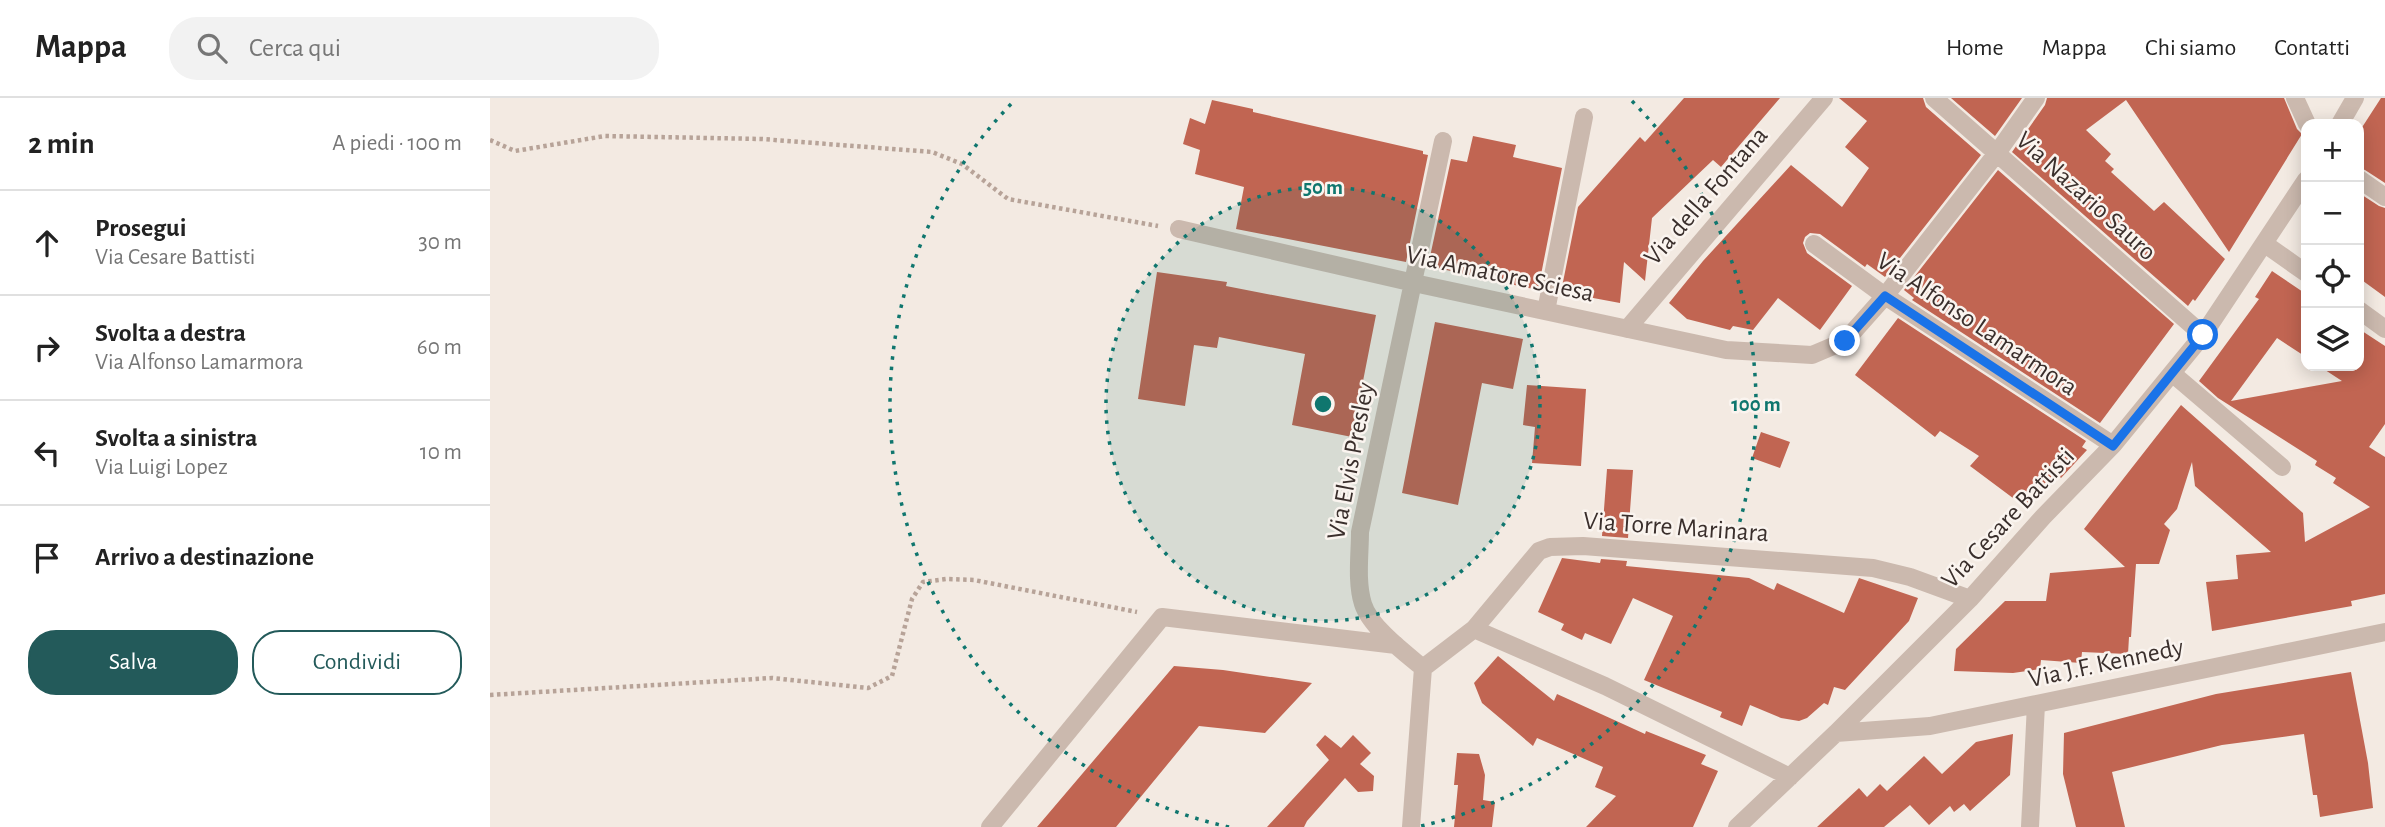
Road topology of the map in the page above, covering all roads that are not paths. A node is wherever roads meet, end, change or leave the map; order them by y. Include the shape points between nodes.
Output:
1 (1824, 98) edge
2 (1934, 98) edge
3 (2036, 98) edge
4 (2295, 98) edge
5 (2355, 98) edge
6 (1584, 117) dead end
7 (2305, 119) edge
8 (2343, 119) edge
9 (1443, 141) dead end
10 (1997, 153) junction
11 (2305, 182) edge
12 (2363, 182) edge
13 (2385, 197) edge
14 (1179, 229) road end
15 (1814, 243) dead end
16 (2265, 244) junction
17 (2301, 269) edge
18 (1414, 283) junction
19 (1885, 296) junction
20 (1546, 311) junction
21 (2364, 314) edge
22 (1627, 329) junction
23 (2385, 329) edge
24 (2203, 335) junction
25 (2173, 374) junction
26 (2113, 446) junction
27 (2282, 467) dead end
28 (1970, 599) junction
29 (1474, 629) junction
30 (2385, 632) edge
31 (1396, 645) junction
32 (1423, 668) junction
33 (2036, 704) junction
34 (1836, 733) junction
35 (1790, 777) junction
36 (990, 827) edge
37 (1411, 827) edge
38 (1737, 827) edge
39 (2031, 827) edge

1 - 22 street, Via della Fontana
2 - 10 street, Via Nazario Sauro
3 - 10 street
4 - 7 street
5 - 8 street
6 - 20 street
9 - 18 street, Via Elvis Presley
10 - 19 street
10 - 24 street, Via Nazario Sauro
11 - 16 street, Via Cesare Battisti
12 - 13 street
14 - 18 street, Via Amatore Sciesa
15 - 19 street, Via Alfonso Lamarmora
16 - 17 street
16 - 24 street, Via Cesare Battisti
18 - 20 street, Via Amatore Sciesa
18 - 31 street, Via Elvis Presley via 1360,532 1363,605
19 - 22 street, Via Amatore Sciesa via 1845,341 1812,355 1726,349
19 - 26 street, Via Alfonso Lamarmora
20 - 22 street, Via Amatore Sciesa
21 - 23 street
24 - 25 street, Via Cesare Battisti
25 - 26 street, Via Cesare Battisti
25 - 27 street
26 - 28 street, Via Cesare Battisti
28 - 29 street, Via Torre Marinara via 1873,568 1583,545 1539,551
28 - 34 street, Via Cesare Battisti
29 - 32 street, Via Torre Marinara
29 - 35 street via 1605,686
30 - 33 street, Via J.F. Kennedy
31 - 32 street, Via Elvis Presley
31 - 36 street via 1162,617
32 - 37 street
33 - 34 street, Via J.F. Kennedy via 1930,726
33 - 39 street
34 - 35 street, Via Cesare Battisti
35 - 38 street, Via Cesare Battisti

